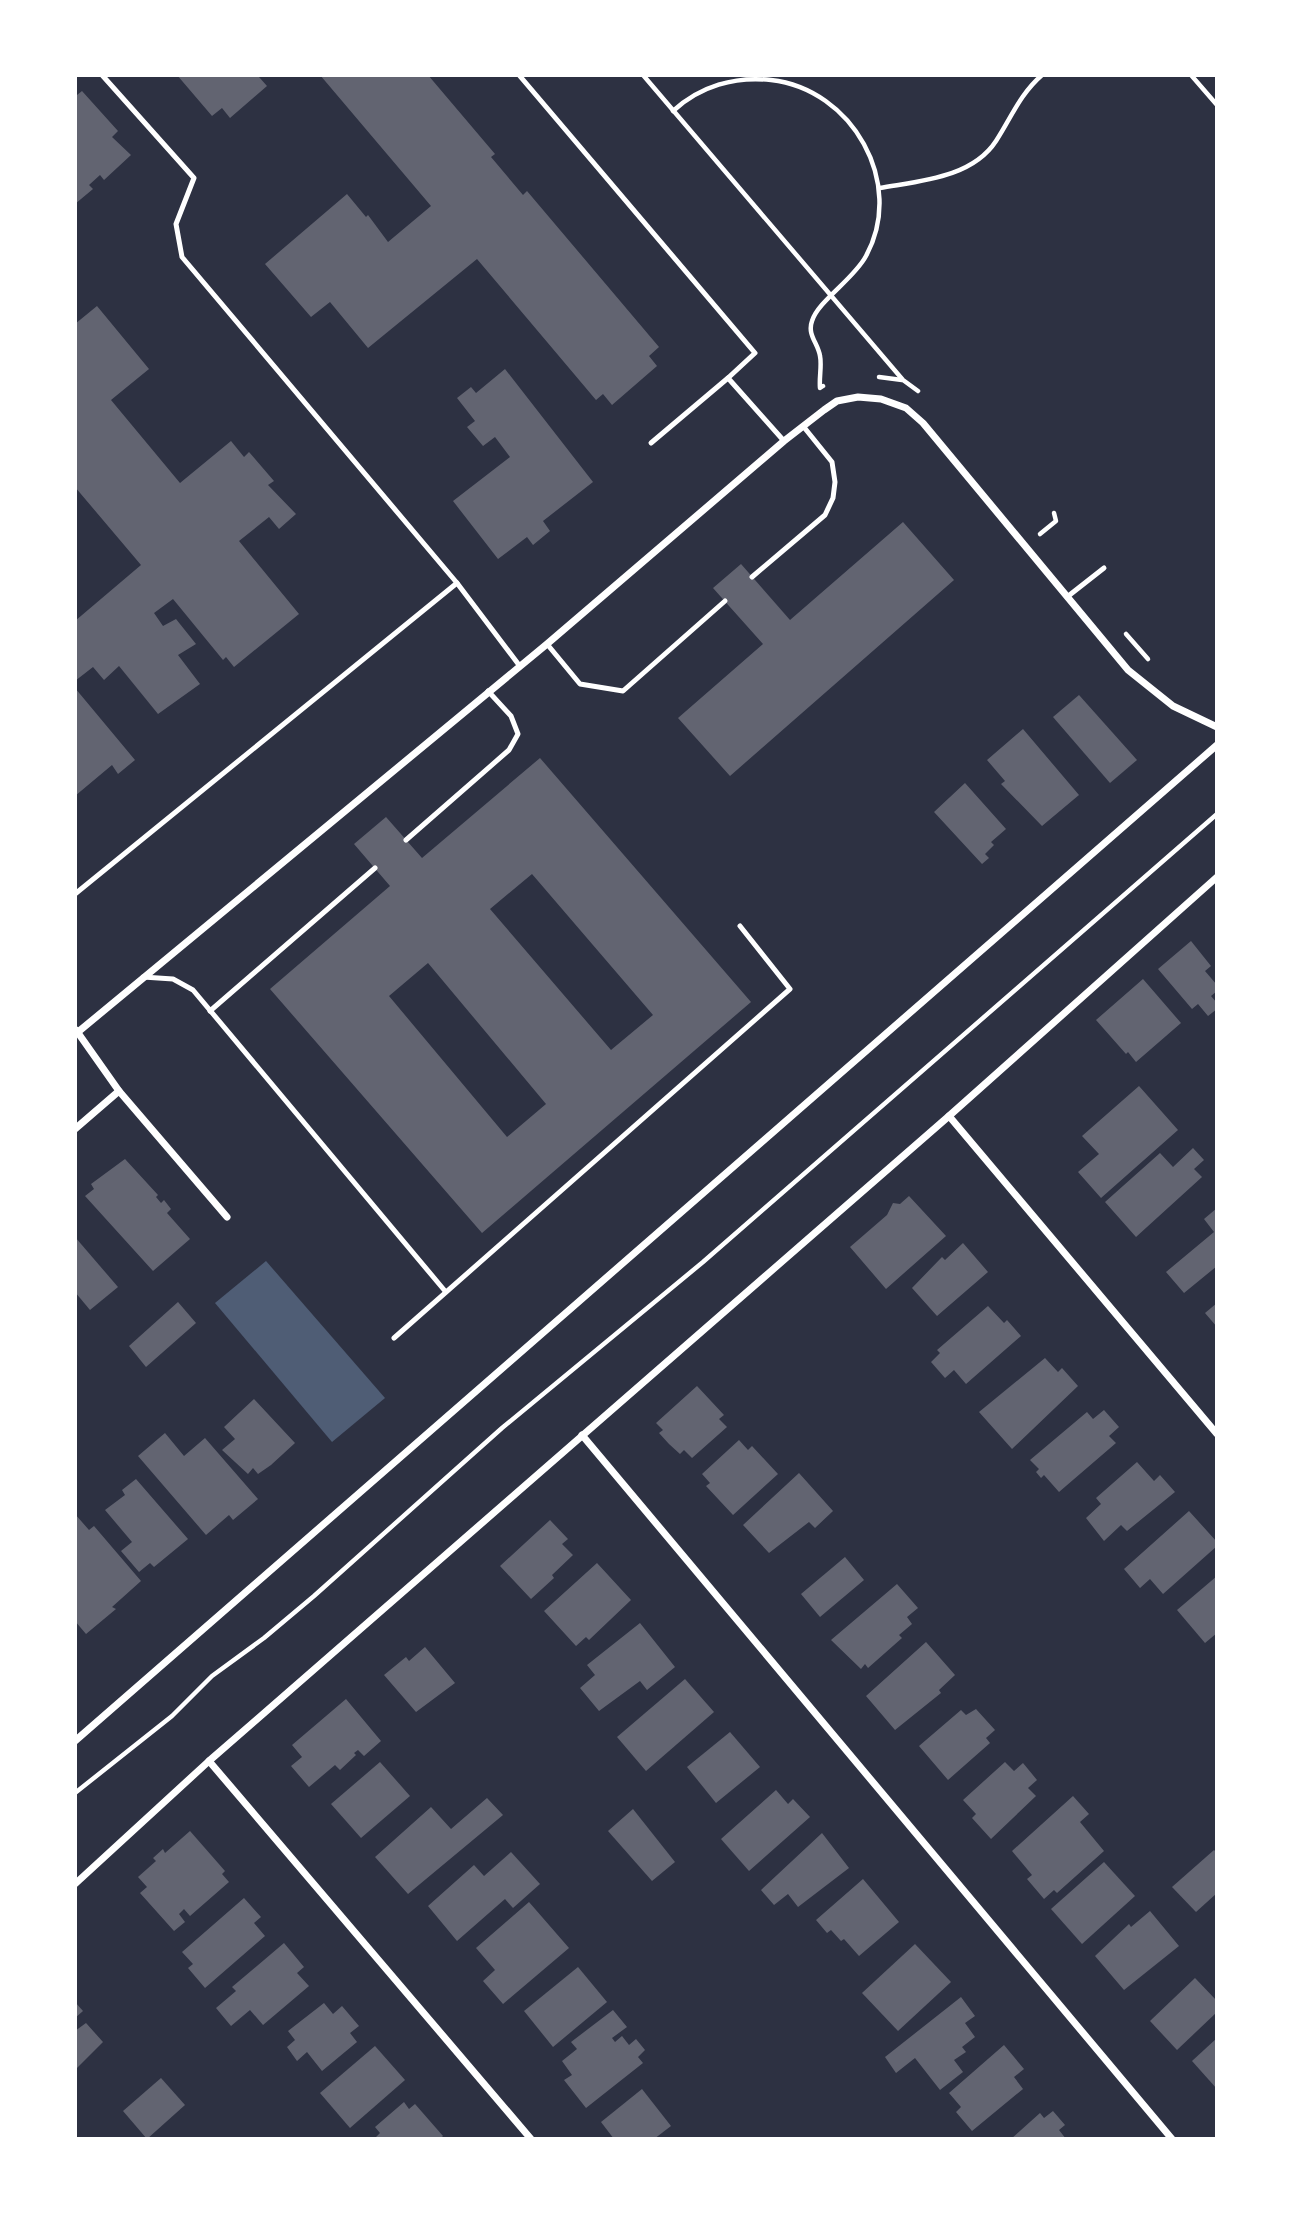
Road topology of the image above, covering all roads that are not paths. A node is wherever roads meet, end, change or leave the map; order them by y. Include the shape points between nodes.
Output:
1 (102, 75) edge
2 (519, 75) edge
3 (728, 378) junction
4 (803, 426) junction
5 (784, 440) junction
6 (651, 443) dead end
7 (1104, 568) dead end
8 (752, 577) dead end
9 (457, 583) junction
10 (1068, 597) junction
11 (725, 601) dead end
12 (547, 644) junction
13 (519, 665) junction
14 (488, 691) junction
15 (1217, 727) edge
16 (1217, 746) edge
17 (406, 840) dead end
18 (375, 868) dead end
19 (1217, 877) edge
20 (75, 894) edge
21 (740, 926) dead end
22 (143, 977) junction
23 (210, 1011) junction
24 (77, 1031) edge
25 (119, 1091) junction
26 (949, 1116) junction
27 (75, 1129) edge
28 (227, 1217) dead end
29 (445, 1290) junction
30 (394, 1338) dead end
31 (1217, 1434) edge
32 (582, 1436) junction
33 (75, 1741) edge
34 (209, 1762) junction
35 (75, 1884) edge
36 (531, 2139) edge
37 (1172, 2139) edge

1 - 9 lane via 194,178 176,225 182,257
2 - 3 lane via 755,353
3 - 5 lane
3 - 6 lane
4 - 5 street
4 - 8 lane via 832,462 833,498 825,515
4 - 10 street via 837,401 858,397 906,408
5 - 12 street
7 - 10 lane
9 - 13 lane
9 - 20 lane
10 - 15 street via 1145,685 1173,706
11 - 12 lane via 623,691 580,684
12 - 13 street
13 - 14 street
14 - 17 lane via 511,716 518,734 509,750
14 - 22 street
16 - 33 street
18 - 23 lane
19 - 26 street
21 - 29 lane via 790,989
22 - 23 lane via 173,979 193,990
22 - 24 street
23 - 29 lane
24 - 25 street
25 - 27 street
25 - 28 street
26 - 31 street
26 - 32 street
29 - 30 lane
32 - 34 street
32 - 37 street
34 - 35 street
34 - 36 street

